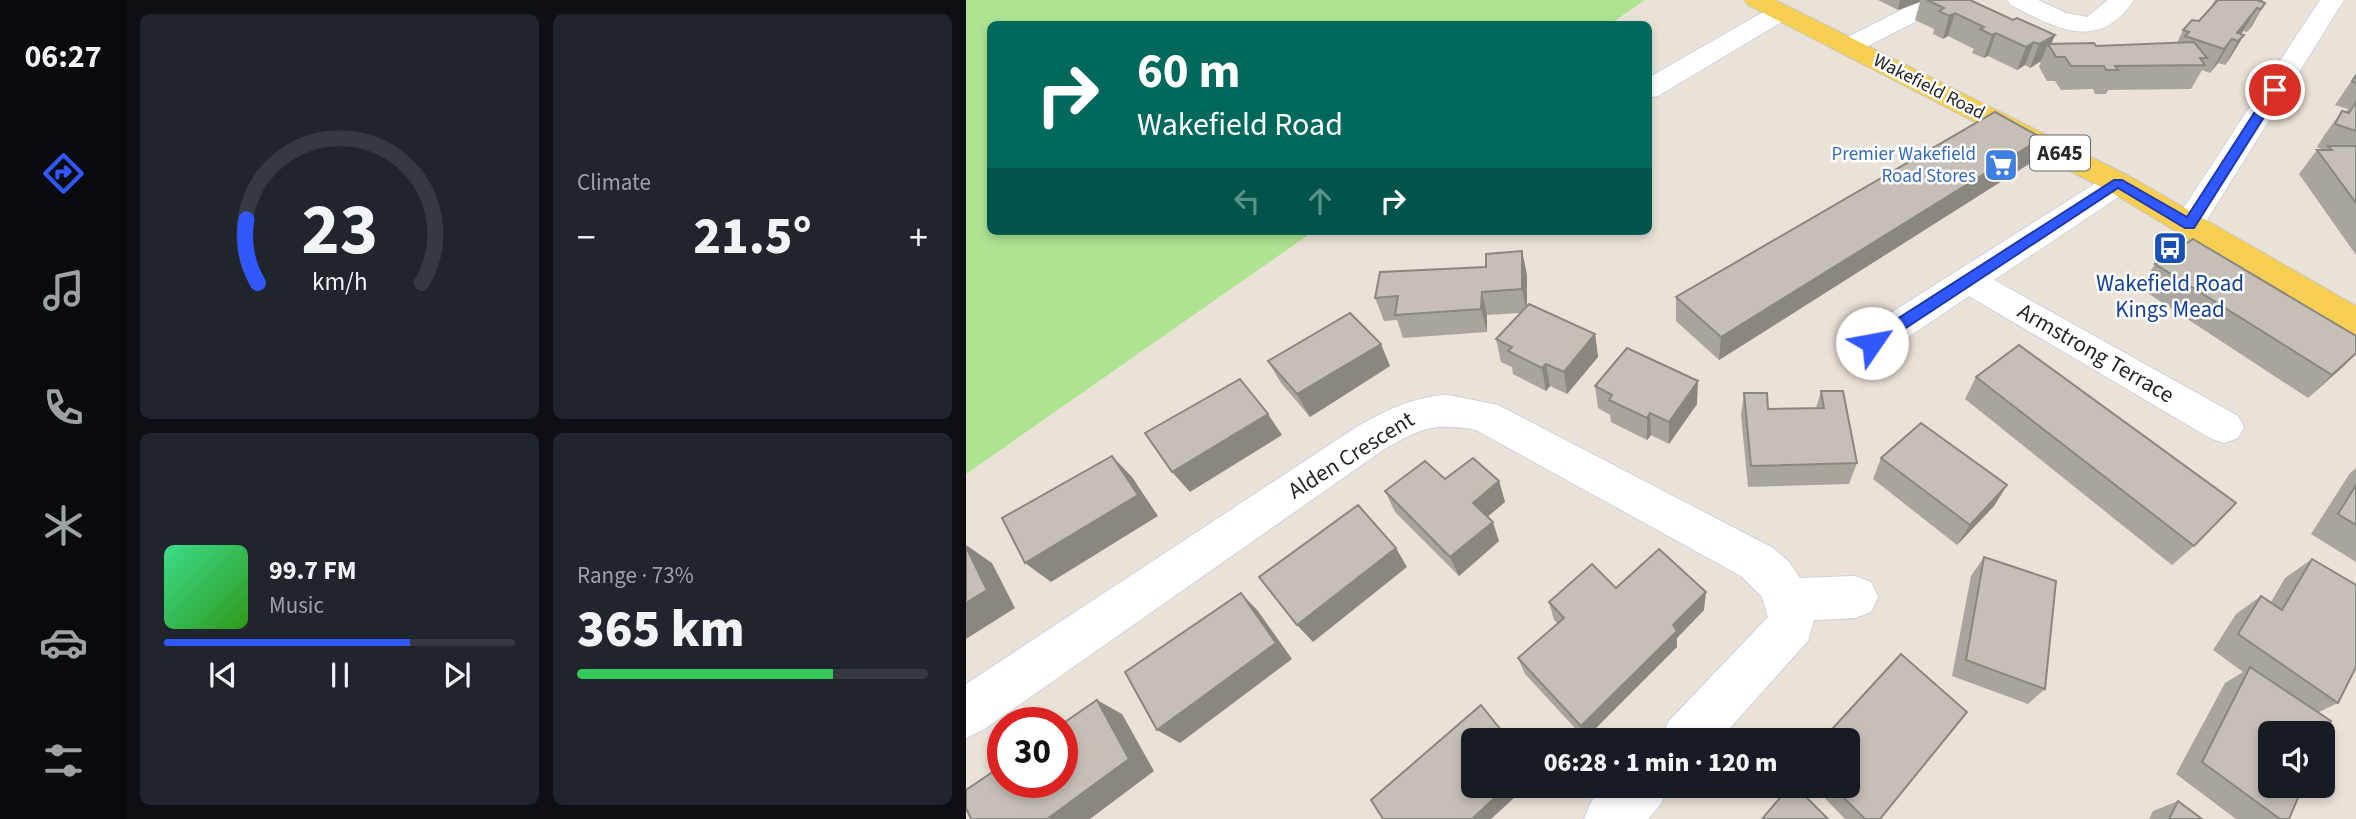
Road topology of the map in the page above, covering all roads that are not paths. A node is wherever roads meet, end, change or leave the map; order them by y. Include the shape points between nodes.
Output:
1 (1940, 0) edge
2 (2019, 0) edge
3 (2122, 0) edge
4 (2332, 0) edge
5 (1769, 6) edge
6 (1849, 46) junction
7 (1652, 87) edge
8 (2118, 183) junction
9 (2189, 225) junction
10 (1968, 280) junction
11 (2356, 322) edge
12 (1872, 343) dead end
13 (2224, 426) dead end
14 (1855, 597) dead end
15 (1789, 600) junction
16 (966, 713) edge
17 (1697, 728) edge
18 (1631, 798) edge
19 (1611, 819) edge

1 - 6 street
2 - 3 street via 2069,22 2090,24
4 - 9 street
5 - 6 main road, Wakefield Road / A645
5 - 7 street
6 - 8 main road, Wakefield Road / A645
8 - 9 main road, Wakefield Road / A645
8 - 10 street
9 - 11 main road, Wakefield Road / A645
10 - 12 street
10 - 13 street, Armstrong Terrace
14 - 15 street
15 - 16 street, Alden Crescent via 1757,562 1484,416 1452,409 1420,412 1369,439
15 - 17 street via 1792,625
18 - 19 street

